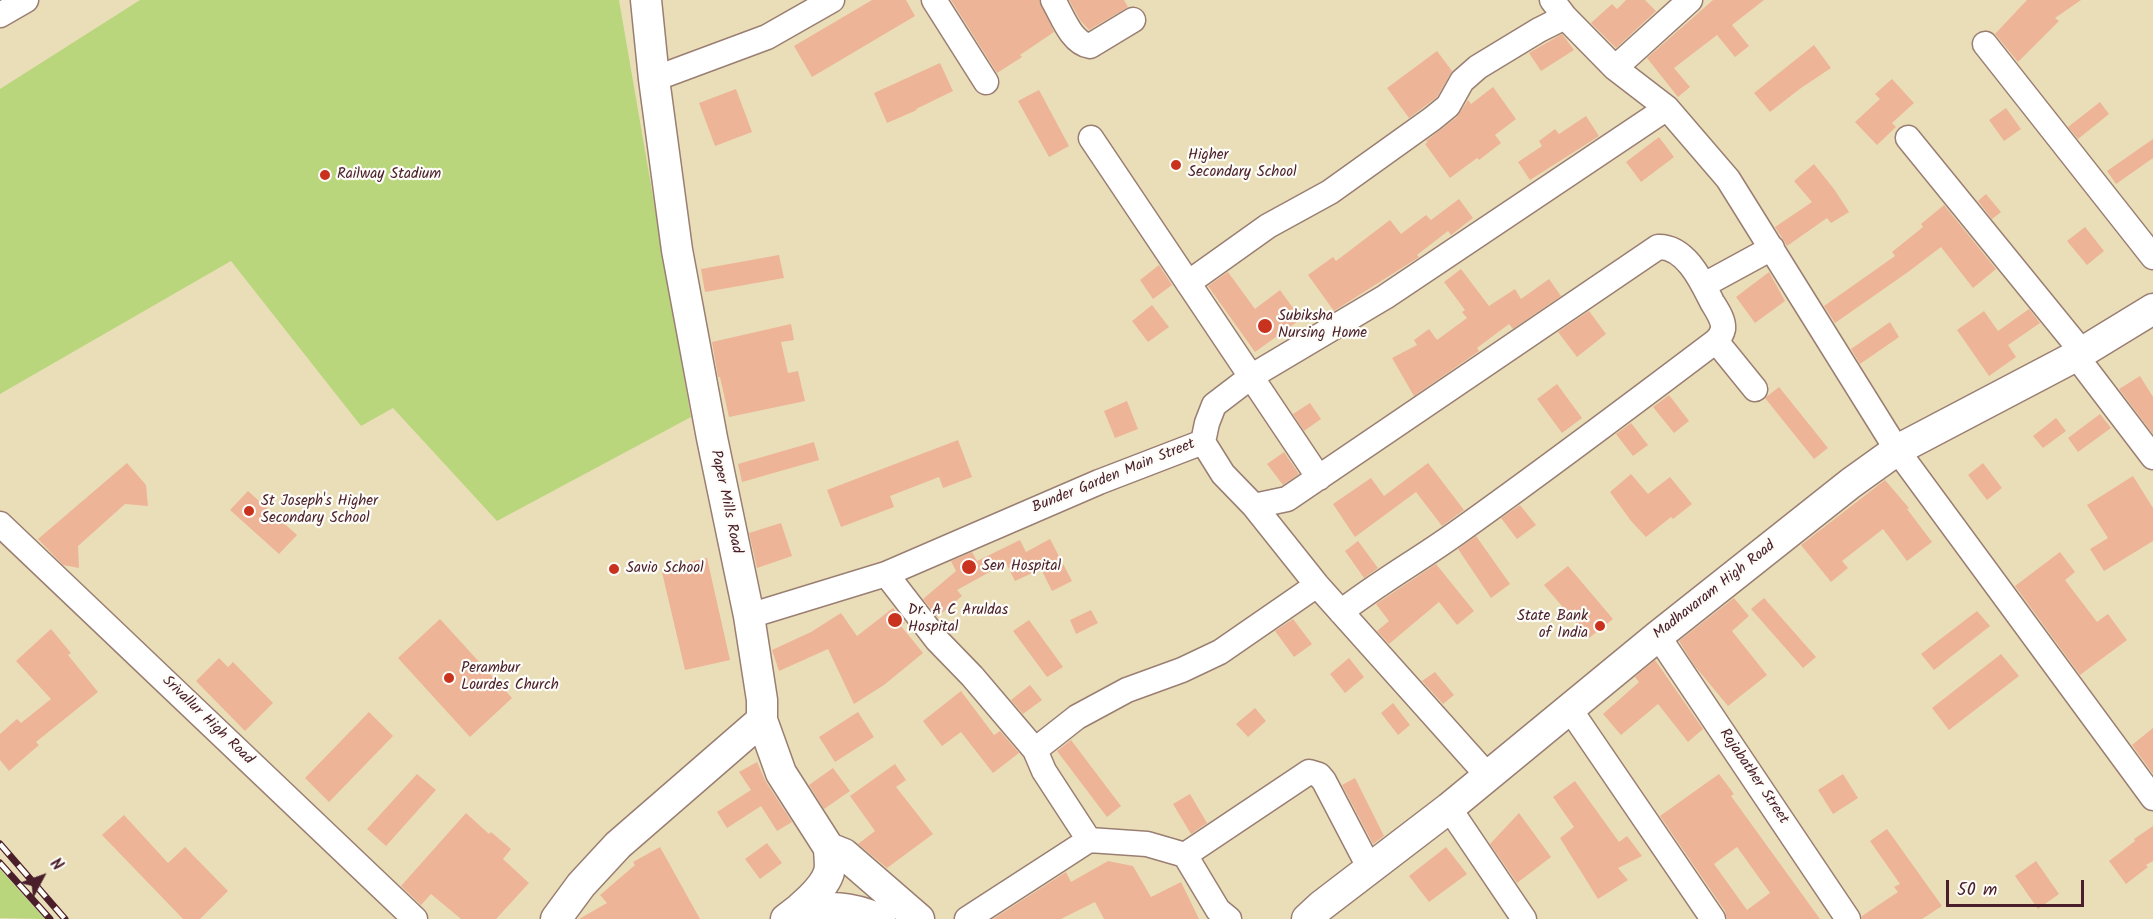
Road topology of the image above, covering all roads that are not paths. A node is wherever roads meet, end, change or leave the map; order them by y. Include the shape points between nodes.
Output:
1 (26, 0) edge
2 (646, 0) edge
3 (832, 0) edge
4 (934, 0) edge
5 (1053, 0) edge
6 (1690, 0) edge
7 (1559, 9) edge
8 (0, 15) edge
9 (1132, 20) dead end
10 (1985, 44) dead end
11 (1615, 68) junction
12 (654, 79) junction
13 (986, 82) dead end
14 (1667, 108) junction
15 (1091, 138) dead end
16 (1908, 138) dead end
17 (1772, 248) junction
18 (2153, 257) edge
19 (1188, 283) junction
20 (1704, 285) junction
21 (2153, 309) edge
22 (1716, 341) junction
23 (2080, 354) junction
24 (1252, 376) junction
25 (1755, 389) dead end
26 (1203, 442) junction
27 (1897, 450) junction
28 (2153, 457) edge
29 (1319, 478) junction
30 (1254, 506) junction
31 (0, 524) edge
32 (886, 574) junction
33 (1317, 585) junction
34 (1341, 612) junction
35 (749, 616) junction
36 (1658, 636) junction
37 (1569, 708) junction
38 (762, 720) junction
39 (1035, 750) junction
40 (1488, 776) junction
41 (2150, 790) edge
42 (1449, 808) junction
43 (1089, 840) junction
44 (829, 848) junction
45 (1185, 855) junction
46 (1370, 869) junction
47 (792, 915) edge
48 (415, 919) edge
49 (556, 919) edge
50 (880, 919) edge
51 (919, 919) edge
52 (967, 919) edge
53 (1228, 919) edge
54 (1307, 919) edge
55 (1524, 919) edge
56 (1713, 919) edge
57 (1848, 919) edge

1 - 8 street
2 - 12 main road, Paper Mills Road
3 - 12 street via 767,37
4 - 13 street
5 - 9 street via 1083,45 1090,46
6 - 11 street
7 - 11 street
7 - 19 street via 1539,30 1478,67 1462,81 1448,106 1432,119 1330,192 1268,225
10 - 18 street
11 - 14 street
12 - 35 main road, Paper Mills Road via 677,250
14 - 17 street via 1728,179
14 - 24 street via 1385,297
15 - 19 street
16 - 23 street
17 - 20 street
17 - 27 street
19 - 24 street
20 - 22 street via 1722,321 1723,330
20 - 29 street via 1682,256 1658,247
21 - 23 main road, Madhavaram High Road
22 - 25 street
22 - 34 street via 1587,439
23 - 27 main road, Madhavaram High Road
23 - 28 street
24 - 26 street via 1214,405
24 - 29 street
26 - 30 street, Bunder Garden Main Street via 1223,474
26 - 32 street, Bunder Garden Main Street via 1099,482
27 - 36 main road, Madhavaram High Road
27 - 41 street
29 - 30 street via 1287,499
30 - 33 street, Bunder Garden Main Street
31 - 48 street, Srivallur High Road
32 - 35 street, Bunder Garden Main Street
32 - 39 street via 937,640
33 - 34 street, Bunder Garden Main Street
33 - 39 street via 1220,652 1127,690 1077,717
34 - 40 street, Bunder Garden Main Street
35 - 38 main road, Paper Mills Road
36 - 37 main road, Madhavaram High Road
36 - 57 street, Rajabather Street
37 - 40 main road, Madhavaram High Road
37 - 56 street
38 - 44 main road, Paper Mills Road via 781,773
38 - 49 main road via 618,845
39 - 43 street via 1044,771
40 - 42 main road, Madhavaram High Road
42 - 46 main road, Madhavaram High Road
42 - 55 street
43 - 45 street via 1147,844
43 - 52 street
44 - 47 main road via 829,872 824,883
44 - 51 main road via 844,854
45 - 46 street via 1310,772 1324,781
45 - 53 street via 1218,910
46 - 54 main road, Madhavaram High Road
47 - 50 main road via 832,907 851,908

